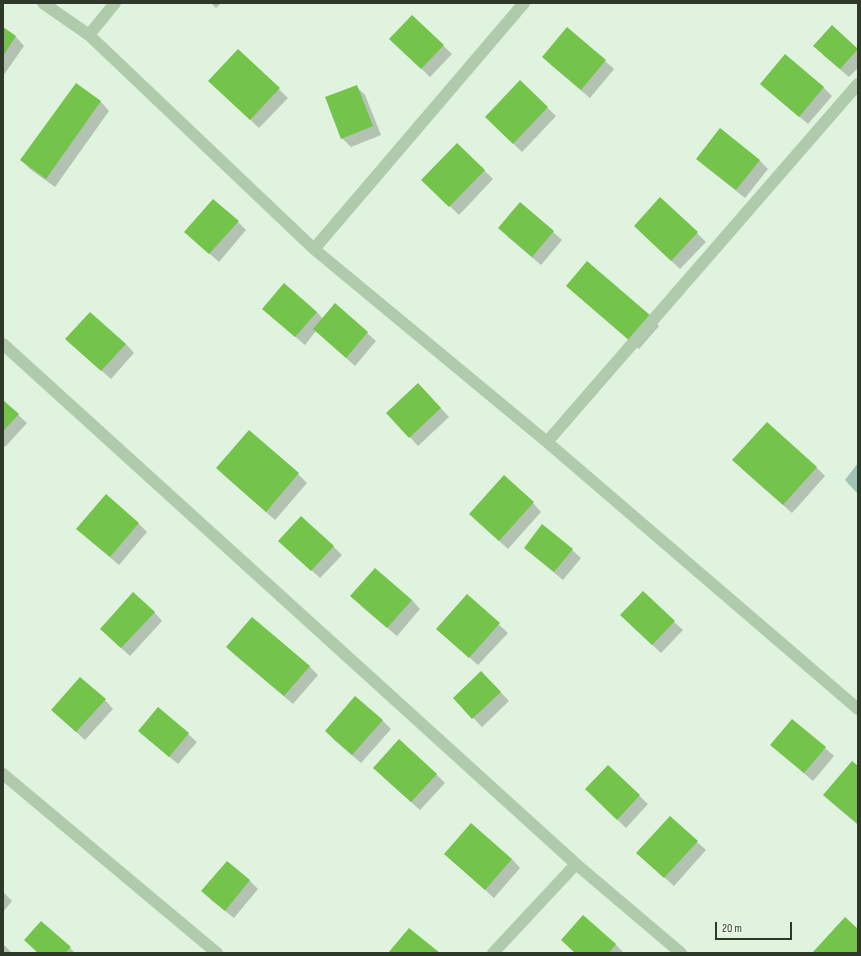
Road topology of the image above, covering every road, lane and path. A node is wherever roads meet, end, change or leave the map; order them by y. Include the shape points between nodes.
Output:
1 (43, 3) edge
2 (115, 3) edge
3 (524, 3) edge
4 (89, 35) junction
5 (858, 84) edge
6 (314, 249) junction
7 (3, 344) edge
8 (547, 442) junction
9 (858, 709) edge
10 (3, 774) edge
11 (576, 864) junction
12 (217, 953) edge
13 (493, 953) edge
14 (680, 953) edge

1 - 4 street
2 - 4 street
3 - 6 street
4 - 6 street
5 - 8 street
6 - 8 street
7 - 11 street
8 - 9 street
10 - 12 street
11 - 13 street
11 - 14 street

